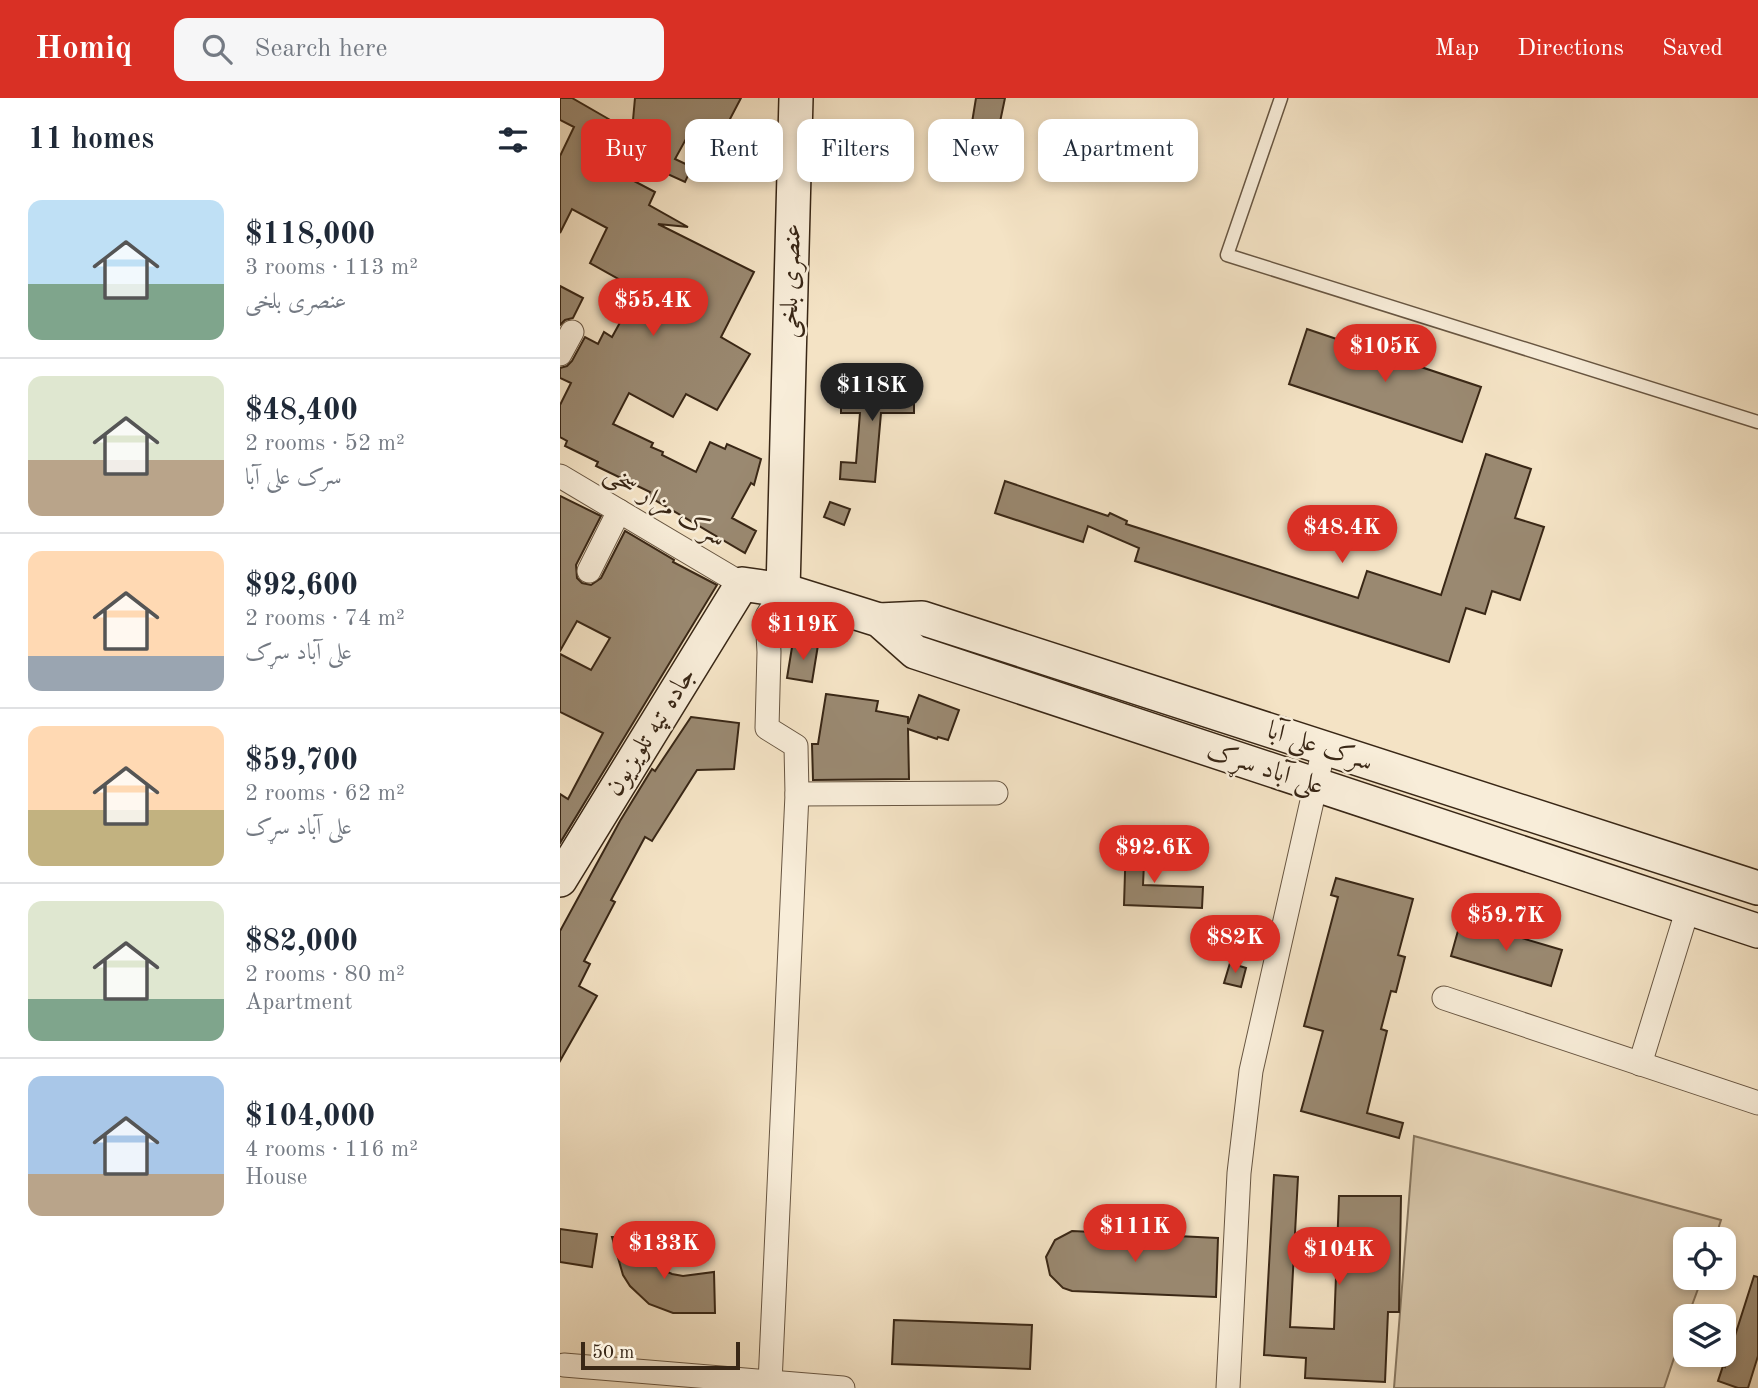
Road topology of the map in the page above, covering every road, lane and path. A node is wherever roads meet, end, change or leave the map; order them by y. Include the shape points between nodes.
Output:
1 (796, 98) edge
2 (1281, 98) edge
3 (572, 332) dead end
4 (560, 354) edge
5 (1758, 422) edge
6 (560, 476) edge
7 (619, 511) junction
8 (589, 571) dead end
9 (742, 584) junction
10 (783, 590) junction
11 (879, 620) junction
12 (1324, 748) junction
13 (1316, 786) junction
14 (996, 793) dead end
15 (797, 794) junction
16 (560, 880) edge
17 (1758, 888) edge
18 (1688, 908) junction
19 (1758, 931) edge
20 (1444, 998) dead end
21 (1640, 1063) junction
22 (1758, 1103) edge
23 (564, 1365) dead end
24 (768, 1385) edge
25 (843, 1388) edge
26 (1227, 1388) edge

1 - 10 street, عنصری بلخی
2 - 5 lane via 1227,255
3 - 4 street
6 - 7 street, سرک مزار سخی
7 - 8 street
7 - 9 street, سرک مزار سخی
9 - 10 street, علی آباد سړک
9 - 16 street, جاده تپه تلویزیون
10 - 11 street, علی آباد سړک
10 - 15 street via 767,616 767,728 796,746
11 - 12 street, سرک علی آبا via 922,618
11 - 13 street, علی آباد سړک via 915,652
12 - 13 street
12 - 17 street, سرک علی آبا
13 - 18 street, علی آباد سړک
13 - 26 street via 1251,1071 1239,1173
14 - 15 street
15 - 24 street
18 - 19 street, علی آباد سړک
18 - 21 street
20 - 21 street
21 - 22 street
23 - 24 street
24 - 25 street

